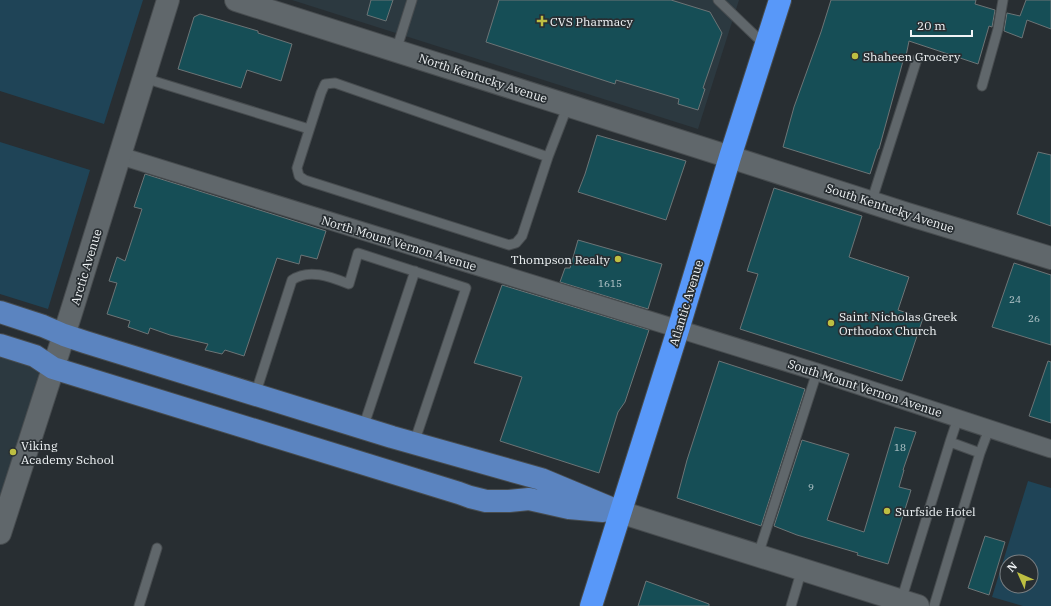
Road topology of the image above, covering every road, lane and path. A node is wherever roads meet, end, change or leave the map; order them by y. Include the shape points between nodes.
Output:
1 (168, 0) edge
2 (236, 0) edge
3 (412, 0) edge
4 (718, 0) edge
5 (780, 0) edge
6 (1003, 0) edge
7 (765, 46) junction
8 (396, 50) junction
9 (916, 59) dead end
10 (144, 78) junction
11 (982, 86) dead end
12 (568, 105) junction
13 (309, 129) junction
14 (121, 156) junction
15 (548, 157) junction
16 (730, 157) junction
17 (871, 203) junction
18 (1051, 258) edge
19 (415, 271) junction
20 (0, 312) edge
21 (678, 330) junction
22 (64, 335) junction
23 (0, 344) edge
24 (53, 368) junction
25 (817, 372) junction
26 (255, 395) junction
27 (958, 418) junction
28 (363, 428) junction
29 (989, 429) junction
30 (950, 442) junction
31 (414, 443) junction
32 (1051, 449) edge
33 (980, 453) junction
34 (4, 508) edge
35 (620, 512) junction
36 (0, 532) edge
37 (157, 548) dead end
38 (758, 555) junction
39 (802, 569) junction
40 (909, 603) edge
41 (139, 606) edge
42 (591, 606) edge
43 (791, 606) edge
44 (934, 606) edge

1 - 10 street, Arctic Avenue
2 - 8 street, North Kentucky Avenue
3 - 8 lane
4 - 7 lane
5 - 7 highway, Atlantic Avenue
6 - 11 lane via 998,30
7 - 16 highway, Atlantic Avenue
8 - 12 street, North Kentucky Avenue
9 - 17 lane
10 - 13 lane
10 - 14 street, Arctic Avenue
12 - 15 lane
12 - 16 street, North Kentucky Avenue
13 - 15 lane via 325,84 336,84
13 - 15 lane via 297,168 299,176 305,180 509,245 516,243 522,236
14 - 21 street, North Mount Vernon Avenue
14 - 22 street, Arctic Avenue
16 - 17 street, South Kentucky Avenue
16 - 21 highway, Atlantic Avenue
17 - 18 street, South Kentucky Avenue
19 - 26 lane via 358,253 349,284 314,274 299,275 292,280
19 - 28 lane
19 - 31 lane via 466,288
20 - 22 main road
21 - 25 street, South Mount Vernon Avenue
21 - 35 highway, Atlantic Avenue
22 - 24 street, Arctic Avenue
22 - 26 main road
23 - 24 main road via 36,356
24 - 34 street, Arctic Avenue
24 - 35 main road via 470,498 509,501 529,499 569,508
25 - 27 street, South Mount Vernon Avenue
25 - 38 lane
26 - 28 main road
27 - 29 street, South Mount Vernon Avenue
27 - 30 lane
28 - 31 main road
29 - 32 street, South Mount Vernon Avenue
29 - 33 lane
30 - 33 lane
30 - 40 lane
31 - 35 main road via 541,479
33 - 44 lane
34 - 36 street, Arctic Avenue
35 - 38 street
35 - 42 highway, Atlantic Avenue
37 - 41 lane
38 - 39 street
39 - 40 street
39 - 43 lane

